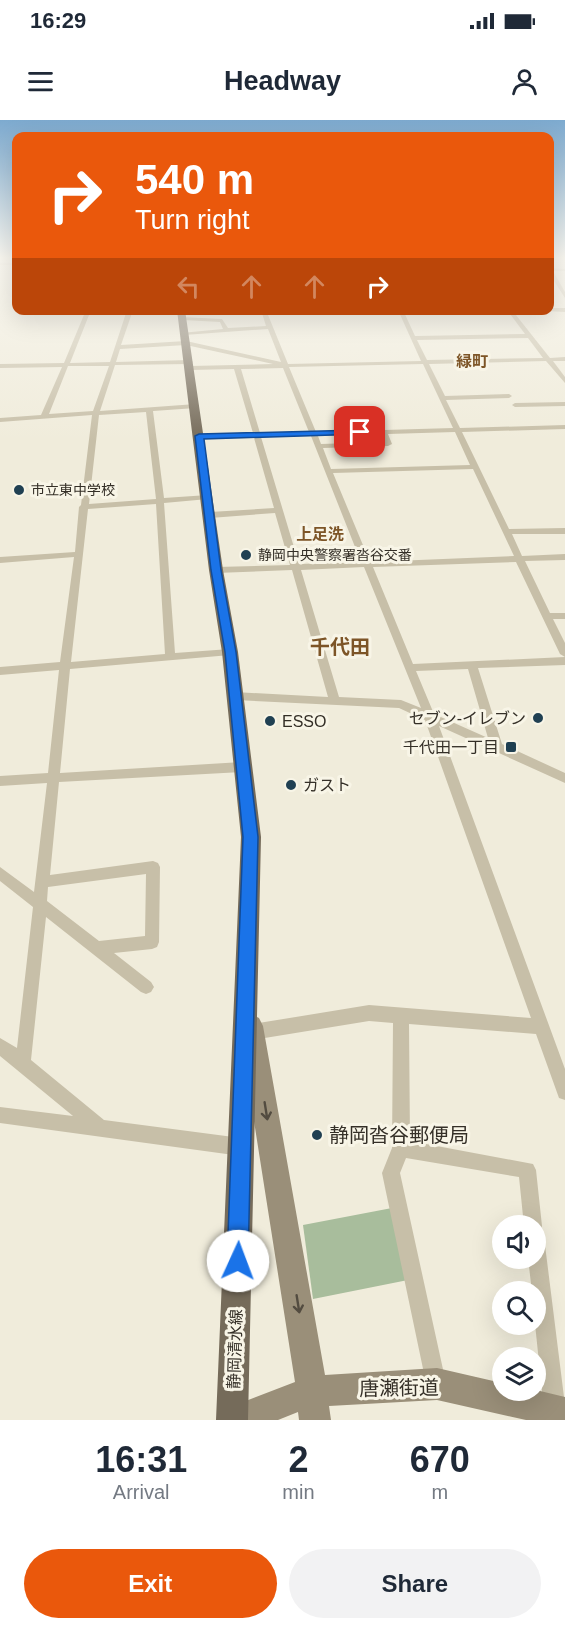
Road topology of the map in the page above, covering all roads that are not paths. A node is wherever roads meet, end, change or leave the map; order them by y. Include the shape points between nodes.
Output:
1 (85, 320) edge
2 (127, 320) edge
3 (267, 320) edge
4 (405, 320) edge
5 (517, 320) edge
6 (270, 327) junction
7 (226, 330) junction
8 (530, 336) junction
9 (414, 338) junction
10 (186, 339) edge
11 (119, 347) junction
12 (548, 359) junction
13 (565, 359) edge
14 (424, 362) junction
15 (114, 364) junction
16 (67, 365) junction
17 (285, 365) junction
18 (0, 366) edge
19 (237, 367) junction
20 (565, 381) edge
21 (509, 396) dead end
22 (442, 398) junction
23 (565, 404) edge
24 (515, 405) dead end
25 (196, 406) junction
26 (149, 410) junction
27 (96, 414) junction
28 (44, 417) junction
29 (0, 420) edge
30 (565, 427) edge
31 (458, 430) junction
32 (384, 431) junction
33 (313, 433) junction
34 (257, 435) junction
35 (199, 436) junction
36 (319, 446) junction
37 (476, 466) junction
38 (329, 471) junction
39 (160, 501) junction
40 (209, 506) junction
41 (83, 507) junction
42 (278, 510) junction
43 (565, 531) edge
44 (507, 532) junction
45 (78, 554) junction
46 (565, 557) edge
47 (519, 558) junction
48 (0, 560) edge
49 (366, 563) junction
50 (294, 567) junction
51 (216, 570) junction
52 (547, 616) junction
53 (565, 616) edge
54 (231, 652) junction
55 (565, 654) edge
56 (170, 657) junction
57 (565, 661) edge
58 (472, 665) junction
59 (65, 666) junction
60 (409, 668) junction
61 (0, 671) edge
62 (235, 696) junction
63 (334, 699) junction
64 (429, 718) junction
65 (497, 748) junction
66 (242, 767) junction
67 (563, 775) edge
68 (53, 776) junction
69 (0, 781) edge
70 (0, 873) edge
71 (42, 882) junction
72 (40, 903) junction
73 (99, 948) junction
74 (146, 987) dead end
75 (401, 1017) junction
76 (249, 1023) junction
77 (542, 1027) junction
78 (0, 1046) edge
79 (23, 1063) junction
80 (565, 1092) edge
81 (0, 1115) edge
82 (99, 1126) junction
83 (242, 1147) junction
84 (401, 1148) junction
85 (532, 1215) edge
86 (539, 1269) edge
87 (436, 1384) junction
88 (314, 1406) edge
89 (560, 1412) edge
90 (234, 1420) edge

1 - 16 street
2 - 11 street
3 - 6 street
4 - 9 street
5 - 8 street
6 - 7 street
6 - 17 street
7 - 10 street
7 - 10 street via 222,321
8 - 9 street
8 - 12 street
9 - 14 street
10 - 11 street
10 - 15 street
10 - 17 street
10 - 19 street
10 - 25 main road, 静岡清水線
11 - 15 street
12 - 13 street
12 - 14 street
12 - 20 street
14 - 17 street
14 - 22 street
15 - 16 street
15 - 27 street
16 - 18 street
16 - 28 street
17 - 19 street
17 - 33 street
19 - 34 street
21 - 22 street
22 - 31 street
23 - 24 street
25 - 26 street
25 - 35 main road, 静岡清水線
26 - 27 street
26 - 39 street
27 - 28 street
27 - 41 street
28 - 29 street
30 - 31 street
31 - 32 street
31 - 37 street
32 - 33 street
32 - 36 street via 388,444
33 - 34 street
33 - 36 street
34 - 35 street
34 - 42 street
35 - 40 main road, 静岡清水線
36 - 38 street
37 - 38 street
37 - 44 street
38 - 49 street
39 - 40 street
39 - 41 street
39 - 56 street
40 - 42 street
40 - 51 main road, 静岡清水線
41 - 45 street
42 - 50 street
43 - 44 street
44 - 47 street
45 - 48 street
45 - 59 street
46 - 47 street
47 - 49 street
47 - 52 street
49 - 50 street
49 - 60 street
50 - 51 street
50 - 63 street
51 - 54 main road, 静岡清水線
52 - 53 street
52 - 55 street
54 - 56 street
54 - 62 main road, 静岡清水線
56 - 59 street
57 - 58 street
58 - 60 street
58 - 65 street
59 - 61 street
59 - 68 street
60 - 64 street
62 - 63 street
62 - 66 main road, 静岡清水線
63 - 64 street via 400,704
64 - 65 street
64 - 77 street
65 - 67 street
66 - 68 street
66 - 76 main road, 静岡清水線 via 251,837
68 - 69 street
68 - 71 street
70 - 72 street
71 - 72 street
71 - 73 street via 153,867 152,942
72 - 73 street
72 - 79 street
73 - 74 street
75 - 76 street via 369,1013
75 - 77 street
75 - 84 street
76 - 83 main road, 静岡清水線
76 -> 88 street
77 - 80 street
78 - 79 street
79 - 82 street
81 - 82 street
82 - 83 street
83 - 90 main road, 静岡清水線
84 - 85 street via 527,1170
84 - 87 street via 391,1173
86 - 89 street
87 - 88 street, 唐瀬街道
87 - 89 street, 唐瀬街道
88 - 90 street, 唐瀬街道

